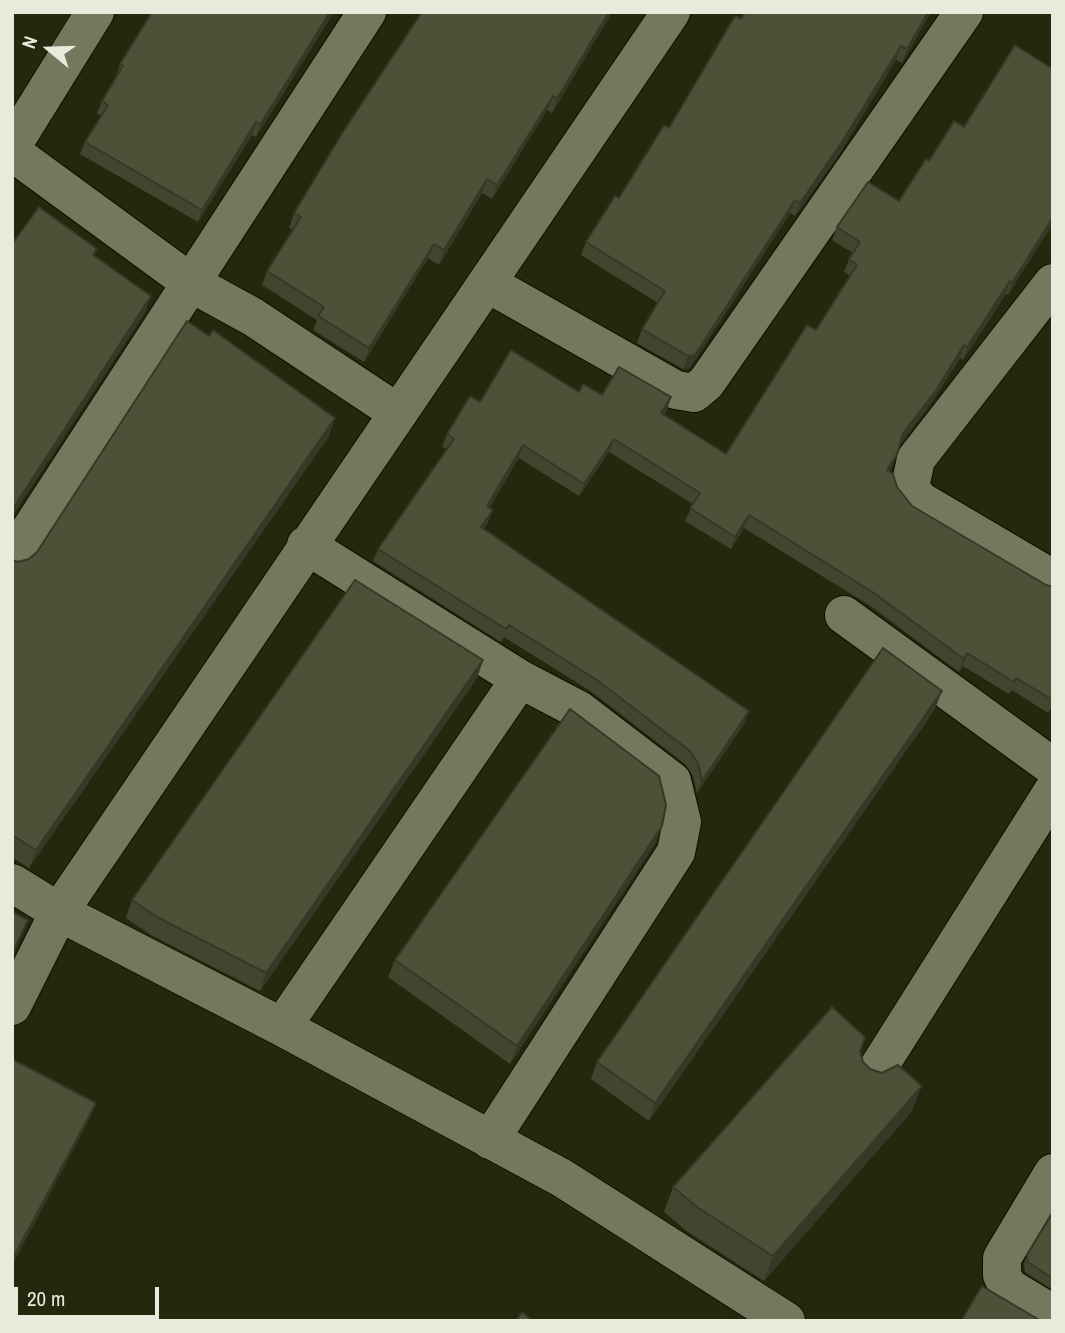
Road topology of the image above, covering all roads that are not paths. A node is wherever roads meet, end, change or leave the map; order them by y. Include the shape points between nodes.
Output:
1 (95, 12) edge
2 (367, 12) edge
3 (671, 12) edge
4 (964, 12) edge
5 (12, 146) edge
6 (12, 152) edge
7 (191, 283) junction
8 (487, 283) junction
9 (1053, 283) edge
10 (398, 414) junction
11 (306, 545) junction
12 (12, 558) edge
13 (1053, 579) edge
14 (844, 615) dead end
15 (520, 679) junction
16 (1053, 767) edge
17 (1053, 791) edge
18 (12, 883) edge
19 (59, 912) junction
20 (12, 1006) edge
21 (282, 1027) junction
22 (873, 1076) edge
23 (490, 1140) junction
24 (1053, 1173) edge
25 (1053, 1314) edge
26 (779, 1319) edge

1 - 5 street
2 - 7 street
3 - 8 street
4 - 8 street via 706,383 694,393 676,390
6 - 7 street
7 - 10 street via 253,317
7 - 12 street
8 - 10 street
9 - 13 street via 916,460 910,487 919,500
10 - 11 street
11 - 15 street
11 - 19 street
14 - 16 street
15 - 21 street
15 - 23 street via 579,710 672,781 681,822 676,852
17 - 22 street
18 - 19 street
19 - 20 street
19 - 21 street
21 - 23 street
23 - 26 street via 562,1178
24 - 25 street via 1002,1258 1008,1287

